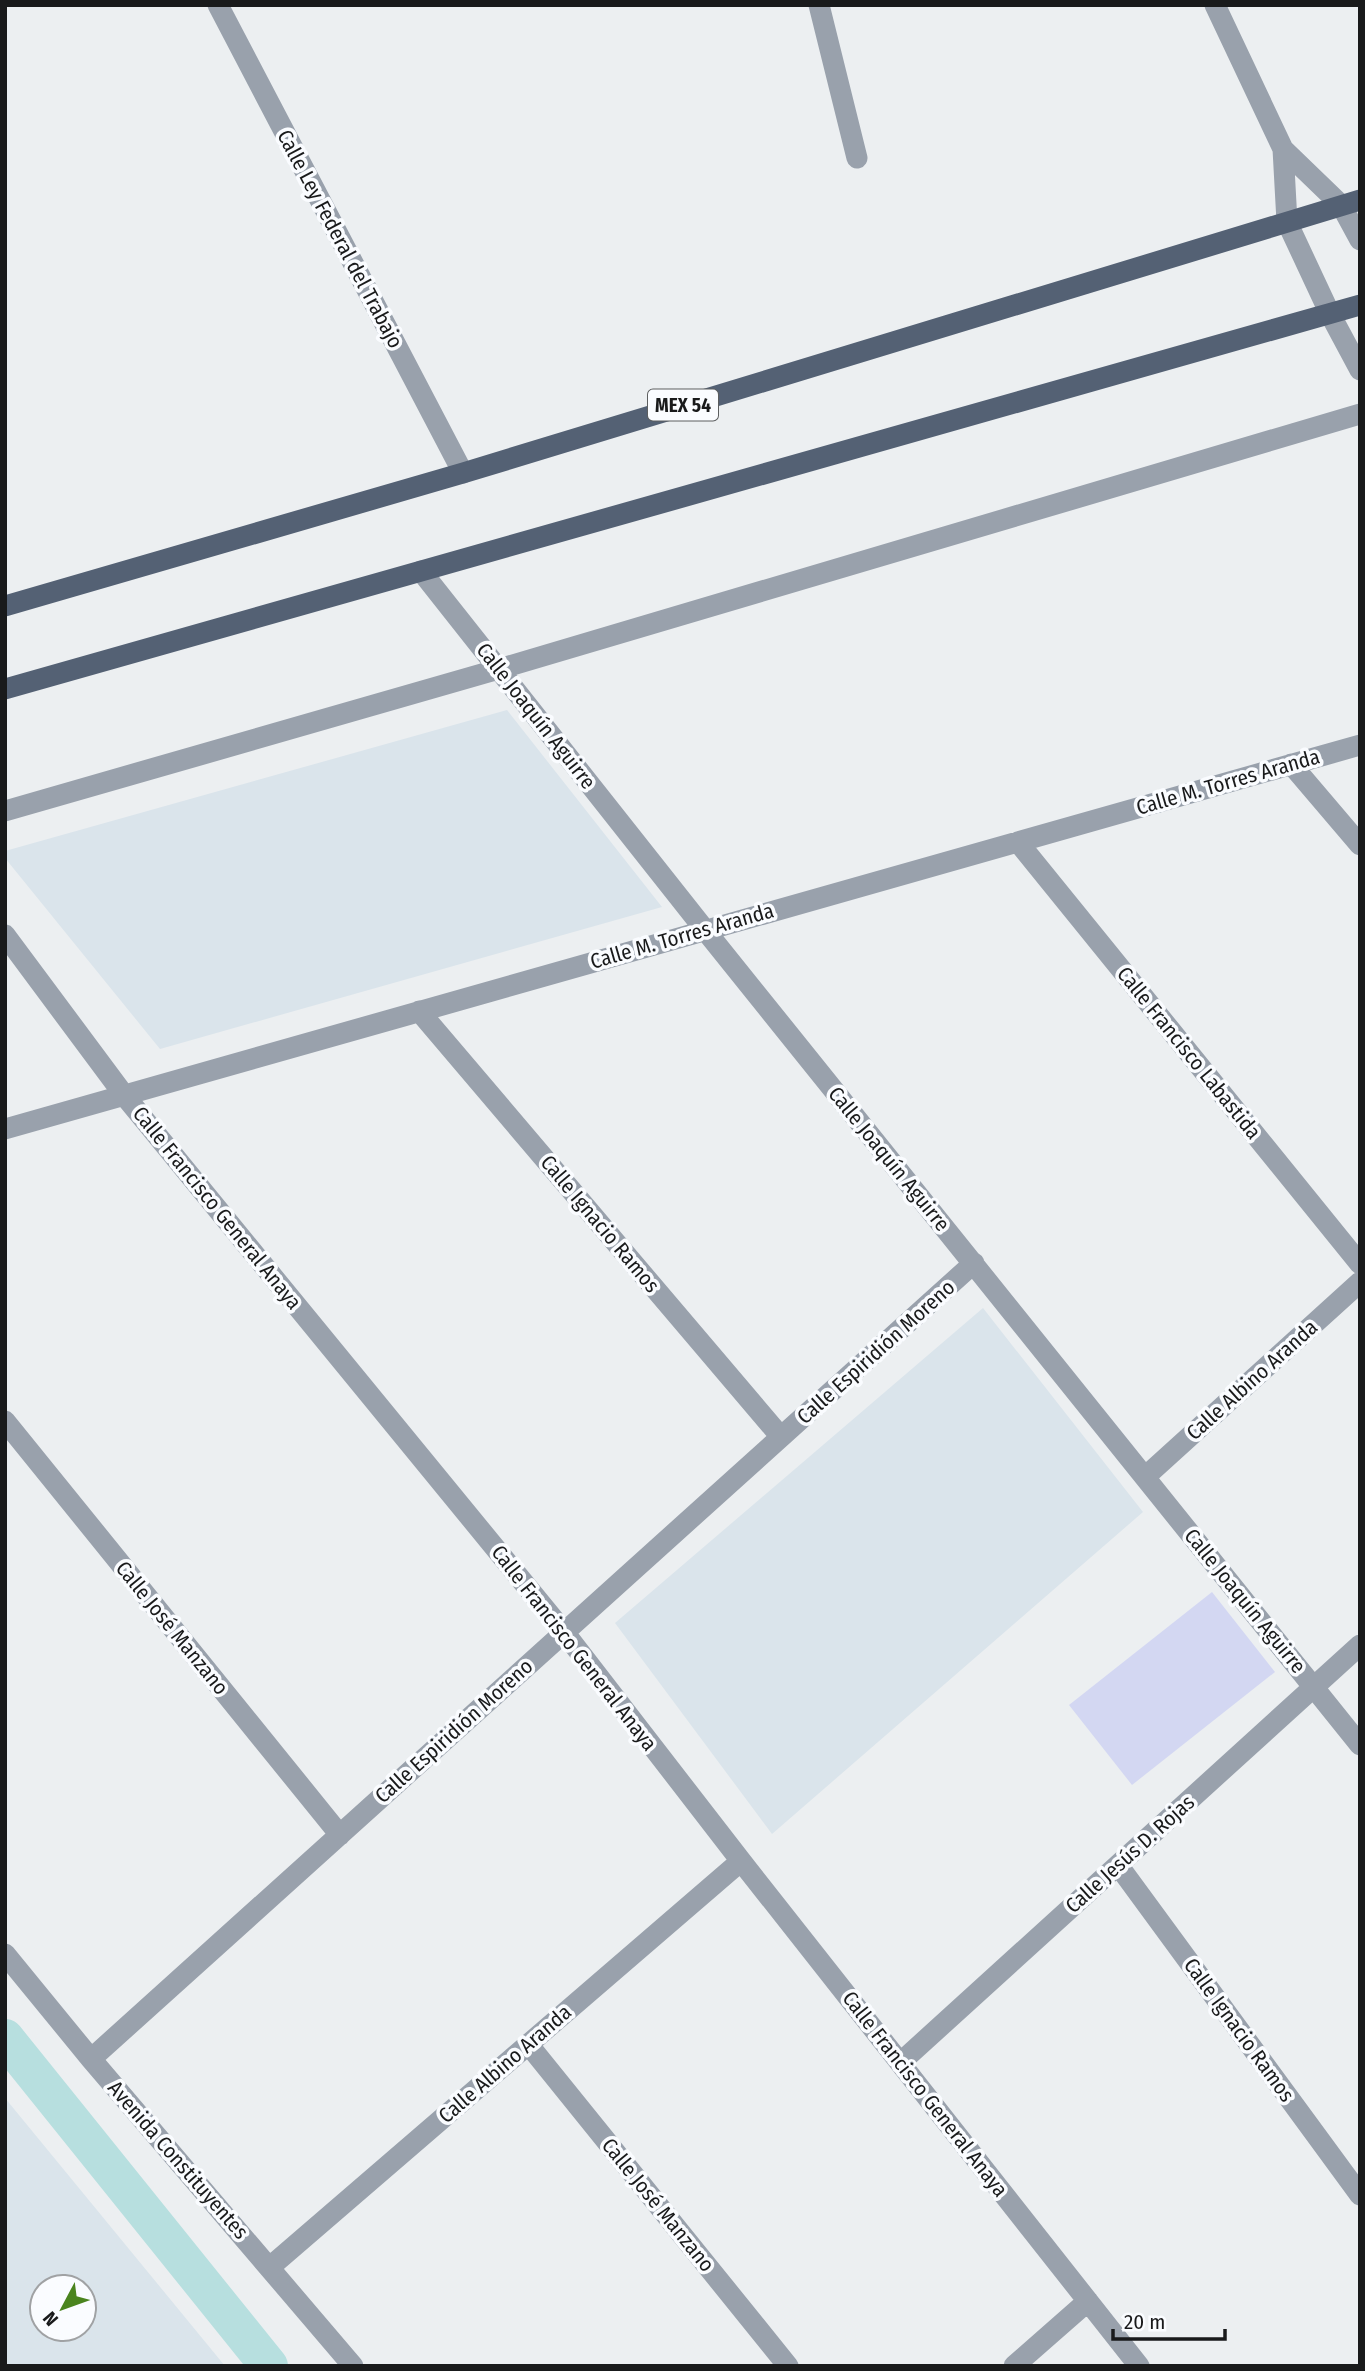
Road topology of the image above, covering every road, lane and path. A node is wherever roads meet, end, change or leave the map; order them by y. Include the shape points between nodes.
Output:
1 (218, 5) edge
2 (819, 5) edge
3 (1215, 5) edge
4 (1283, 149) junction
5 (858, 158) dead end
6 (1350, 203) edge
7 (1287, 222) junction
8 (1360, 240) edge
9 (1360, 305) edge
10 (1329, 314) junction
11 (1360, 370) edge
12 (1360, 414) edge
13 (463, 472) junction
14 (421, 571) junction
15 (5, 606) edge
16 (499, 668) junction
17 (5, 690) edge
18 (1360, 744) edge
19 (1291, 764) junction
20 (5, 811) edge
21 (1018, 842) junction
22 (1360, 845) edge
23 (705, 930) junction
24 (5, 935) edge
25 (419, 1012) junction
26 (124, 1095) junction
27 (5, 1129) edge
28 (974, 1263) junction
29 (1360, 1264) edge
30 (1360, 1282) edge
31 (5, 1421) edge
32 (781, 1437) junction
33 (1145, 1477) junction
34 (564, 1632) junction
35 (1360, 1645) edge
36 (1314, 1686) junction
37 (1360, 1745) edge
38 (340, 1835) junction
39 (741, 1861) junction
40 (1118, 1865) junction
41 (5, 1954) edge
42 (528, 2044) junction
43 (91, 2059) junction
44 (900, 2063) junction
45 (1360, 2195) edge
46 (270, 2267) junction
47 (1088, 2301) junction
48 (353, 2366) edge
49 (788, 2366) edge
50 (1014, 2366) edge
51 (1139, 2366) edge

1 - 13 street, Calle Ley Federal del Trabajo
2 - 5 street
3 - 4 street
4 - 6 street
4 - 7 street
6 - 7 main road, MEX 54
6 - 8 street
7 - 10 street
7 - 13 main road, MEX 54
9 - 10 main road
10 - 11 street
10 - 14 main road
12 - 16 street
13 - 15 main road, MEX 54
14 - 16 street, Calle Joaquín Aguirre
14 - 17 main road
16 - 20 street
16 - 23 street, Calle Joaquín Aguirre
18 - 19 street, Calle M. Torres Aranda
19 - 21 street, Calle M. Torres Aranda
19 - 22 street
21 - 23 street, Calle M. Torres Aranda
21 - 29 street, Calle Francisco Labastida
23 - 25 street, Calle M. Torres Aranda
23 - 28 street, Calle Joaquín Aguirre
24 - 26 street, Calle Francisco General Anaya
25 - 26 street, Calle M. Torres Aranda
25 - 32 street, Calle Ignacio Ramos
26 - 27 street, Calle M. Torres Aranda
26 - 34 street, Calle Francisco General Anaya
28 - 32 street, Calle Espiridión Moreno
28 - 33 street, Calle Joaquín Aguirre
30 - 33 street, Calle Albino Aranda
31 - 38 street, Calle José Manzano
32 - 34 street, Calle Espiridión Moreno
33 - 36 street, Calle Joaquín Aguirre
34 - 38 street, Calle Espiridión Moreno
34 - 39 street, Calle Francisco General Anaya
35 - 36 street, Calle Jesús D. Rojas
36 - 37 street, Calle Joaquín Aguirre
36 - 40 street, Calle Jesús D. Rojas
38 - 43 street, Calle Espiridión Moreno
39 - 42 street, Calle Albino Aranda
39 - 44 street, Calle Francisco General Anaya
40 - 44 street, Calle Jesús D. Rojas
40 - 45 street, Calle Ignacio Ramos
41 - 43 street, Avenida Constituyentes
42 - 46 street, Calle Albino Aranda
42 - 49 street, Calle José Manzano
43 - 46 street, Avenida Constituyentes
44 - 47 street, Calle Francisco General Anaya
46 - 48 street, Avenida Constituyentes
47 - 50 street
47 - 51 street, Calle Francisco General Anaya

